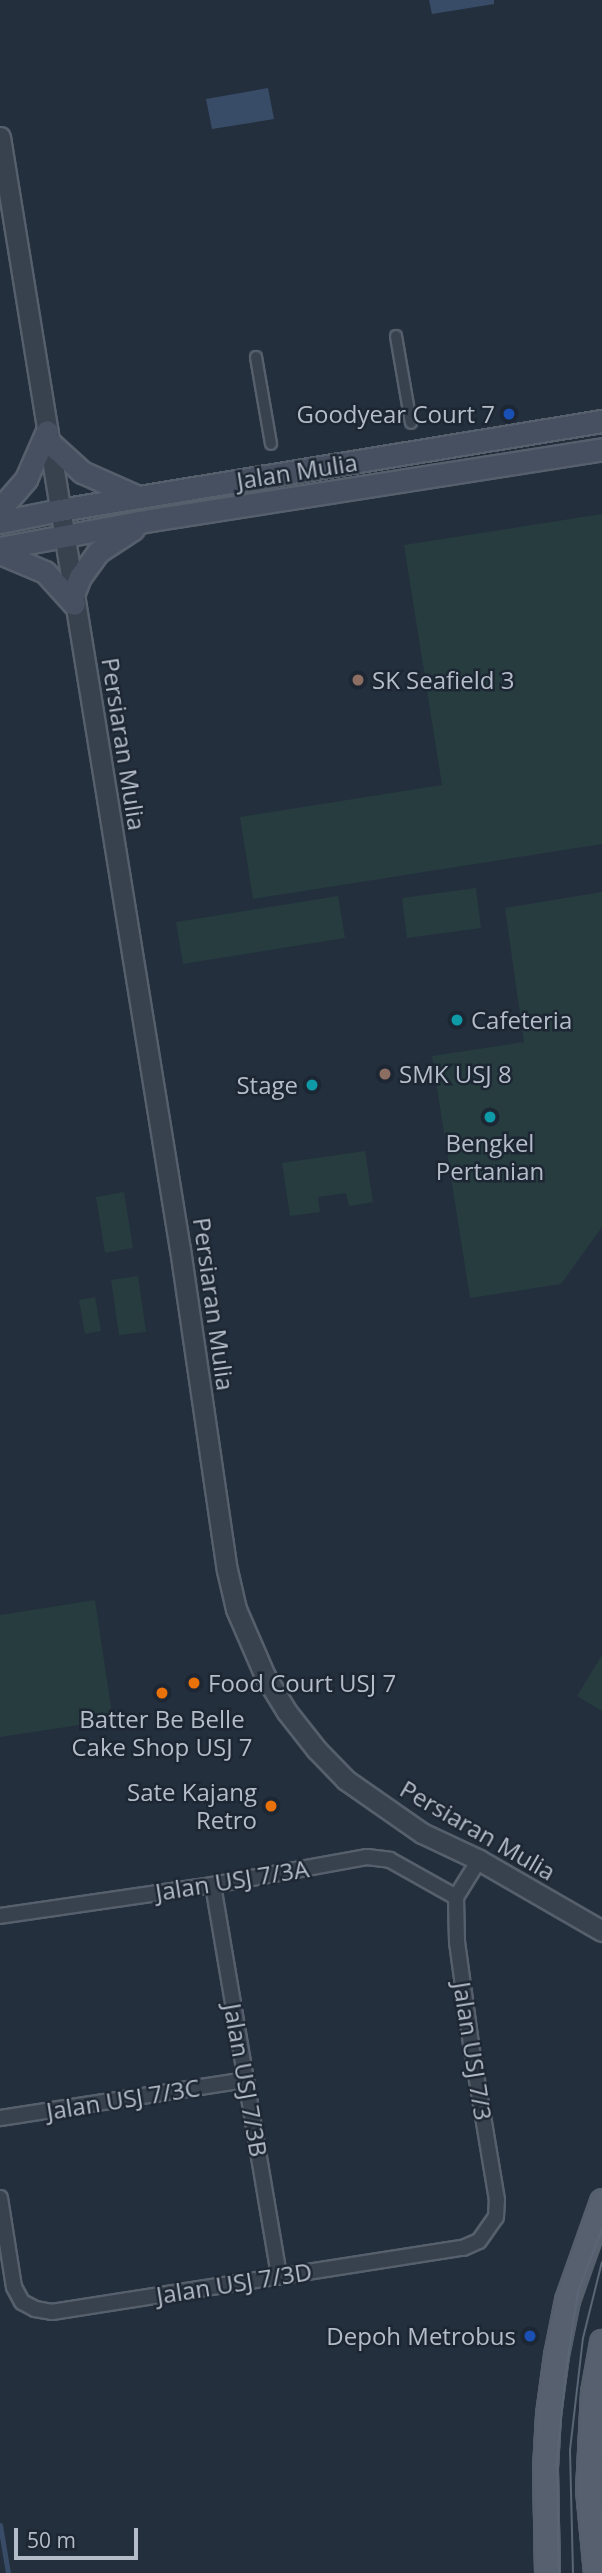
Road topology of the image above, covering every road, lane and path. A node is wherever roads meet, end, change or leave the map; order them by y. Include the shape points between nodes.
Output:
1 (0, 137) edge
2 (396, 336) dead end
3 (256, 357) dead end
4 (602, 421) edge
5 (411, 423) dead end
6 (48, 437) junction
7 (271, 444) dead end
8 (602, 449) edge
9 (139, 497) junction
10 (0, 509) edge
11 (60, 510) junction
12 (151, 520) junction
13 (0, 522) edge
14 (64, 536) junction
15 (0, 551) edge
16 (74, 599) junction
17 (480, 1860) junction
18 (212, 1885) junction
19 (456, 1897) junction
20 (0, 1916) edge
21 (602, 1931) edge
22 (246, 2080) junction
23 (0, 2118) edge
24 (0, 2198) edge
25 (602, 2201) edge
26 (479, 2241) joint
27 (279, 2276) junction
28 (602, 2342) edge
29 (547, 2573) edge
30 (596, 2573) edge

1 - 6 street, Persiaran Mulia
2 - 5 street
3 - 7 street
4 - 9 main road
6 - 9 main road via 82,472
6 - 10 main road via 26,479
6 - 11 street, Persiaran Mulia
8 - 12 main road, Jalan Mulia
9 - 11 main road
11 - 13 main road
11 - 14 street, Persiaran Mulia
12 - 14 main road, Jalan Mulia
12 - 16 main road via 98,552 80,577
14 - 15 main road, Jalan Mulia
14 - 16 street, Persiaran Mulia
15 - 16 main road via 45,572
16 - 17 street, Persiaran Mulia via 236,1609 259,1666 287,1712 346,1780 422,1833
17 - 19 street
17 - 21 street, Persiaran Mulia
18 - 19 street, Jalan USJ 7/3A via 367,1857 390,1860
18 - 20 street, Jalan USJ 7/3A
18 - 22 street, Jalan USJ 7/3B
19 - 26 street, Jalan USJ 7/3 via 467,2018 497,2200 496,2217
22 - 23 street, Jalan USJ 7/3C
22 - 27 street, Jalan USJ 7/3B
24 - 27 street, Jalan USJ 7/3D via 10,2272 22,2301 35,2309 52,2312
25 - 29 main road via 584,2245 556,2355 546,2455
26 - 27 street, Jalan USJ 7/3D via 463,2248
28 - 30 main road via 593,2392 588,2490

